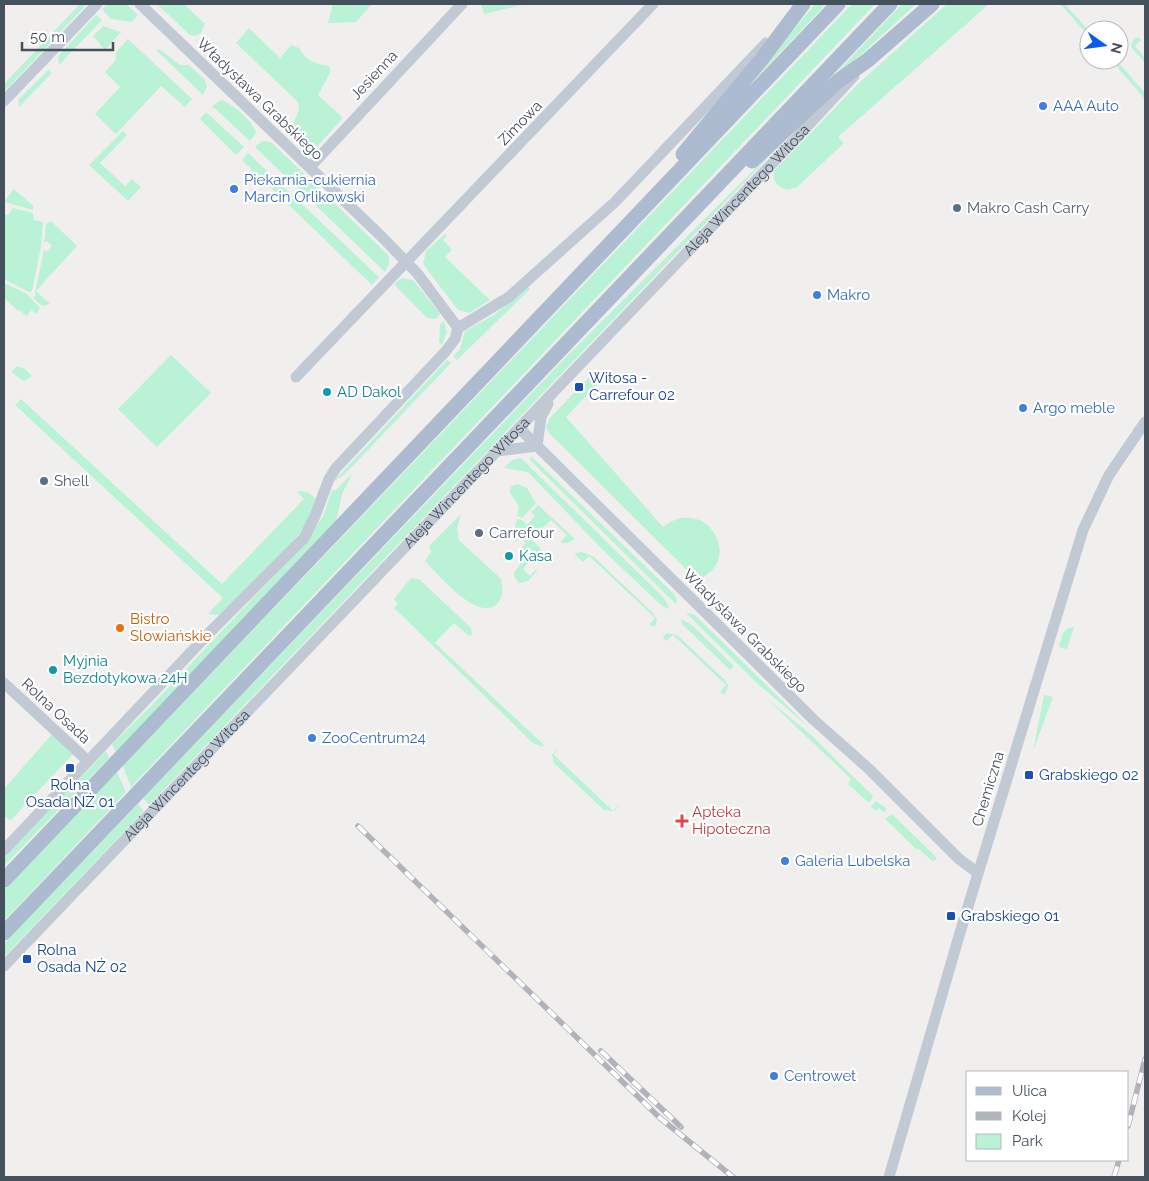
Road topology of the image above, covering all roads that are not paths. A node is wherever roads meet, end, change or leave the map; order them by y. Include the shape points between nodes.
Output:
1 (97, 4) edge
2 (140, 4) edge
3 (462, 4) edge
4 (653, 4) edge
5 (838, 4) edge
6 (890, 4) edge
7 (932, 4) edge
8 (799, 8) edge
9 (868, 60) junction
10 (4, 100) edge
11 (310, 167) junction
12 (711, 192) junction
13 (644, 208) junction
14 (407, 262) junction
15 (458, 328) junction
16 (296, 377) dead end
17 (555, 391) junction
18 (1145, 422) edge
19 (519, 428) junction
20 (537, 446) junction
21 (497, 451) junction
22 (4, 683) edge
23 (88, 761) junction
24 (4, 850) edge
25 (978, 874) junction
26 (4, 880) edge
27 (4, 933) edge
28 (4, 966) edge
29 (889, 1177) edge

1 - 10 street
2 - 11 street, Władysława Grabskiego
3 - 11 street, Jesienna
4 - 14 street, Zimowa
5 - 13 main road
6 - 12 main road, Aleja Wincentego Witosa
7 - 9 main road, Aleja Wincentego Witosa
8 - 13 main road via 761,60 670,168
8 - 15 street via 615,202 509,297
9 - 12 main road via 838,81 758,157
9 - 17 street, Aleja Wincentego Witosa
11 - 14 street, Władysława Grabskiego
12 - 27 main road, Aleja Wincentego Witosa
13 - 26 main road
14 - 15 street, Władysława Grabskiego
14 - 16 street, Zimowa
15 - 23 street via 455,340 445,352 336,468 304,538
17 - 19 street, Aleja Wincentego Witosa
17 - 20 street via 541,417
18 - 25 street, Chemiczna via 1109,475 1083,530
19 - 20 street, Władysława Grabskiego
19 - 21 street, Aleja Wincentego Witosa
20 - 21 street
20 - 25 street, Władysława Grabskiego via 814,720 869,769 958,859
21 - 28 street, Aleja Wincentego Witosa
22 - 23 street, Rolna Osada
23 - 24 street
25 - 29 street, Chemiczna

